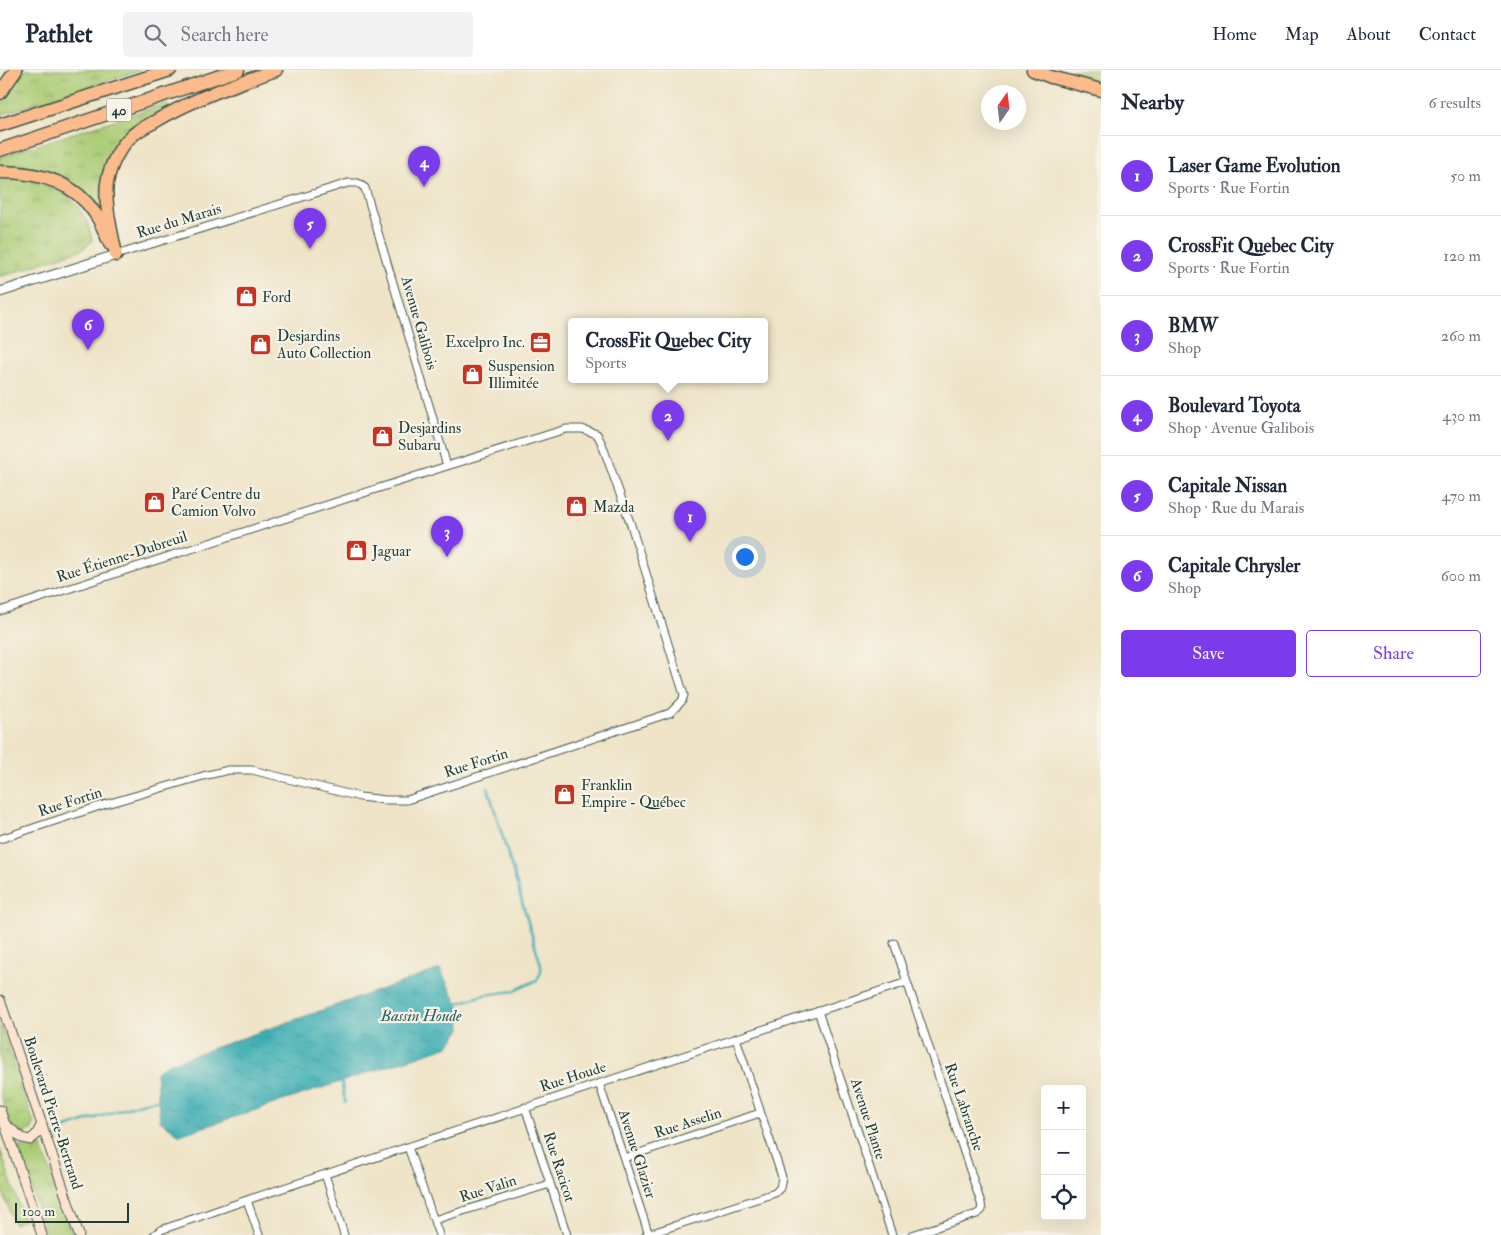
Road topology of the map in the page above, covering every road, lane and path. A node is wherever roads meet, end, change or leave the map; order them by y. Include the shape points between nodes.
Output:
1 (16, 70) edge
2 (170, 70) edge
3 (238, 70) edge
4 (276, 70) edge
5 (1033, 70) edge
6 (1101, 90) edge
7 (0, 93) edge
8 (0, 125) edge
9 (0, 150) edge
10 (0, 172) edge
11 (365, 188) joint
12 (116, 255) junction
13 (0, 292) edge
14 (597, 434) joint
15 (447, 466) junction
16 (0, 611) edge
17 (0, 839) edge
18 (894, 943) dead end
19 (907, 982) junction
20 (0, 1000) edge
21 (818, 1011) junction
22 (736, 1038) junction
23 (599, 1083) junction
24 (525, 1107) junction
25 (0, 1110) edge
26 (760, 1113) junction
27 (4, 1122) junction
28 (42, 1124) junction
29 (408, 1147) junction
30 (624, 1158) junction
31 (325, 1174) junction
32 (550, 1184) junction
33 (247, 1200) junction
34 (434, 1220) junction
35 (42, 1235) edge
36 (79, 1235) edge
37 (154, 1235) edge
38 (259, 1235) edge
39 (344, 1235) edge
40 (439, 1235) edge
41 (567, 1235) edge
42 (648, 1235) edge
43 (892, 1235) edge
44 (912, 1235) edge

1 - 7 highway
2 - 8 highway, 40
3 - 9 highway, 40
4 - 12 highway via 179,107 134,134 120,149 107,184
5 - 6 highway
10 - 12 highway via 35,175 66,185 95,212
11 - 12 street, Rue du Marais via 358,183 348,183
11 - 15 street, Avenue Galibois
12 - 13 street, Rue du Marais
14 - 15 street, Rue Étienne-Dubreuil via 582,429 566,429
14 - 17 street, Rue Fortin via 631,525 684,695 670,713 407,800 360,797 252,770 229,770
15 - 16 street, Rue Étienne-Dubreuil
18 - 19 street, Rue Labranche
19 - 21 street, Rue Houde
19 - 44 street, Rue Labranche via 982,1203 982,1210 977,1214
20 - 28 main road, Boulevard Pierre-Bertrand
21 - 22 street, Rue Houde
21 - 43 street, Avenue Plante
22 - 23 street, Rue Houde
22 - 26 street
23 - 24 street, Rue Houde
23 - 30 street, Avenue Glazier
24 - 29 street, Rue Houde
24 - 32 street, Rue Racicot
25 - 27 main road
26 - 30 street, Rue Asselin
26 - 42 street via 782,1177 780,1188 775,1193
27 - 28 main road via 22,1138 30,1140
27 - 35 main road
28 - 36 main road, Boulevard Pierre-Bertrand
29 - 31 street, Rue Houde
29 - 34 street
30 - 42 street, Avenue Glazier
31 - 33 street, Rue Houde
31 - 39 street
32 - 34 street, Rue Valin
32 - 41 street, Rue Racicot
33 - 37 street, Rue Houde
33 - 38 street
34 - 40 street

